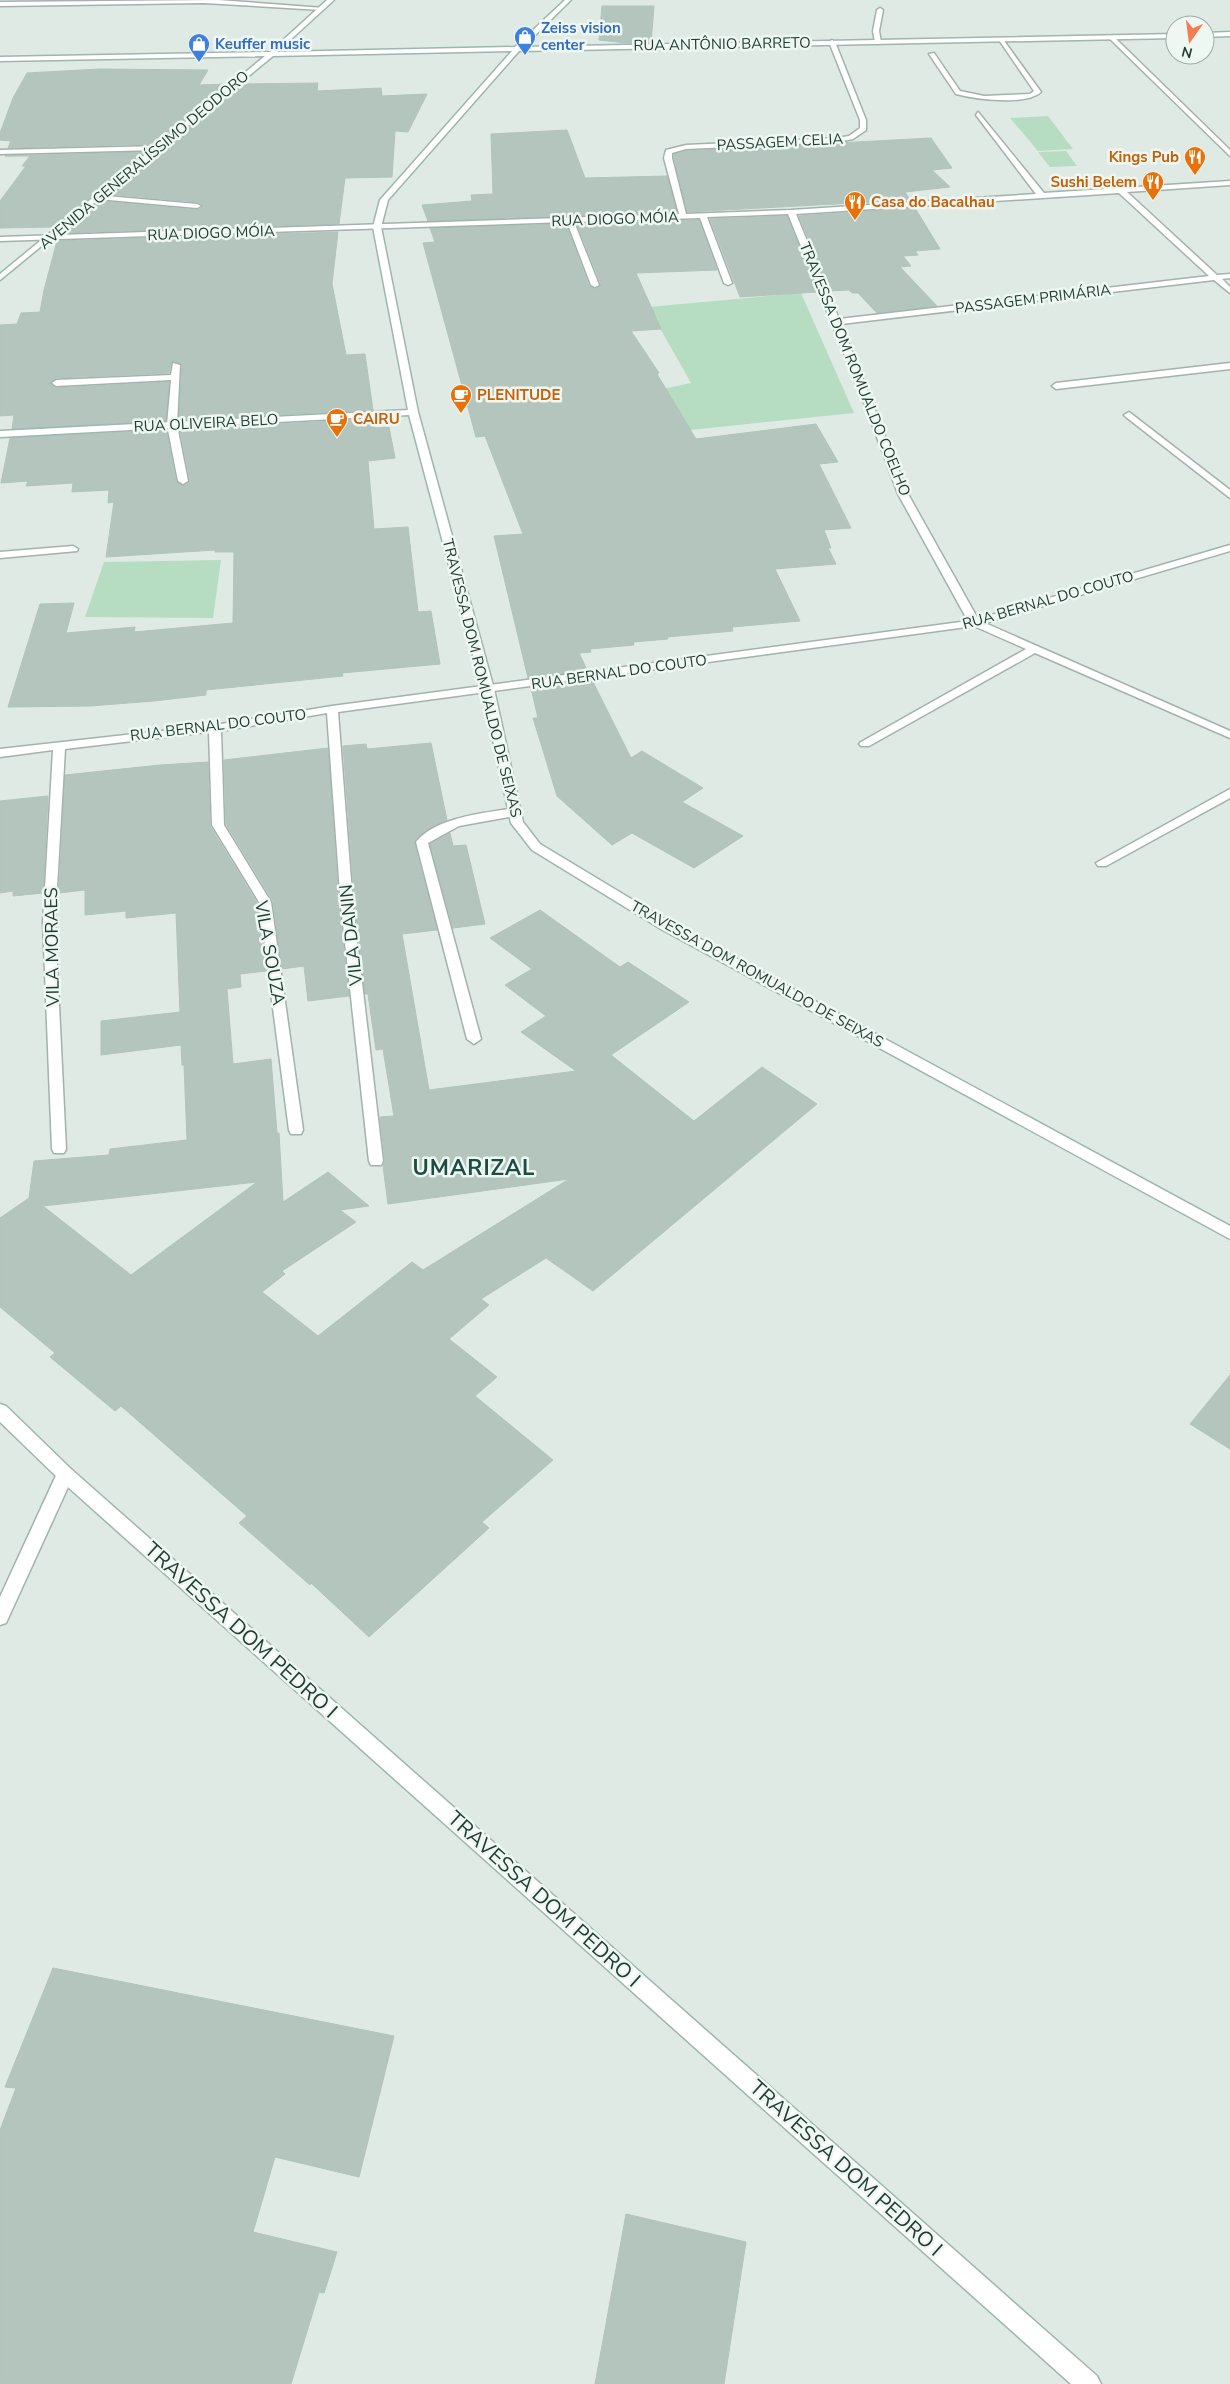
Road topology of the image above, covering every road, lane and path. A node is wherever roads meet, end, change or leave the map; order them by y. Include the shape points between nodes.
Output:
1 (331, 0) edge
2 (568, 0) edge
3 (0, 4) edge
4 (321, 8) junction
5 (880, 10) dead end
6 (1230, 34) edge
7 (1215, 35) edge
8 (1165, 36) edge
9 (1112, 38) junction
10 (1002, 40) junction
11 (832, 42) junction
12 (878, 42) junction
13 (518, 48) junction
14 (271, 54) junction
15 (932, 54) dead end
16 (0, 59) edge
17 (978, 114) dead end
18 (158, 148) junction
19 (0, 152) edge
20 (1230, 154) edge
21 (1230, 183) edge
22 (1122, 191) junction
23 (1042, 196) junction
24 (98, 197) junction
25 (196, 206) dead end
26 (791, 212) junction
27 (683, 216) junction
28 (702, 216) junction
29 (570, 221) junction
30 (377, 227) junction
31 (49, 238) junction
32 (0, 239) edge
33 (1230, 276) edge
34 (0, 278) edge
35 (1216, 278) junction
36 (728, 283) dead end
37 (596, 285) dead end
38 (1230, 291) edge
39 (837, 322) junction
40 (176, 365) dead end
41 (1230, 366) edge
42 (175, 377) junction
43 (56, 382) dead end
44 (1056, 386) dead end
45 (413, 412) junction
46 (1129, 415) dead end
47 (172, 425) junction
48 (0, 434) edge
49 (183, 481) dead end
50 (1230, 495) edge
51 (1230, 548) edge
52 (73, 549) dead end
53 (0, 555) edge
54 (975, 623) junction
55 (1034, 649) junction
56 (488, 689) junction
57 (332, 709) junction
58 (215, 728) junction
59 (1230, 735) edge
60 (865, 744) dead end
61 (59, 746) junction
62 (0, 753) edge
63 (1230, 792) edge
64 (515, 812) junction
65 (1102, 863) dead end
66 (474, 1039) dead end
67 (296, 1130) dead end
68 (59, 1149) dead end
69 (376, 1161) dead end
70 (1230, 1233) edge
71 (0, 1411) edge
72 (65, 1474) junction
73 (0, 1617) edge
74 (1089, 2384) edge

1 - 4 street, AVENIDA GENERALÍSSIMO DEODORO
2 - 13 street, TRAVESSA DOM ROMUALDO DE SEIXAS
3 - 4 street via 204,0
4 - 14 street, AVENIDA GENERALÍSSIMO DEODORO
5 - 12 street via 876,31
6 - 7 street
8 - 9 street, RUA ANTÔNIO BARRETO
9 - 10 street, RUA ANTÔNIO BARRETO
9 - 20 street
10 - 12 street, RUA ANTÔNIO BARRETO
10 - 15 street via 1038,92 1032,96 984,98 958,93
11 - 12 street, RUA ANTÔNIO BARRETO
11 - 13 street, RUA ANTÔNIO BARRETO
11 - 27 street, PASSAGEM CELIA via 864,129 851,138 837,140 672,149 668,158
13 - 14 street, RUA ANTÔNIO BARRETO
13 - 30 street, TRAVESSA DOM ROMUALDO DE SEIXAS via 384,200
14 - 16 street, RUA ANTÔNIO BARRETO
14 - 18 street, AVENIDA GENERALÍSSIMO DEODORO
17 - 23 street
18 - 19 street
18 - 24 street, AVENIDA GENERALÍSSIMO DEODORO
21 - 22 street, RUA DIOGO MÓIA
22 - 23 street, RUA DIOGO MÓIA
22 - 35 street
23 - 26 street, RUA DIOGO MÓIA
24 - 25 street
24 - 31 street, AVENIDA GENERALÍSSIMO DEODORO
26 - 28 street, RUA DIOGO MÓIA
26 - 39 street, TRAVESSA DOM ROMUALDO COELHO
27 - 28 street, RUA DIOGO MÓIA
27 - 29 street, RUA DIOGO MÓIA
28 - 36 street
29 - 30 street, RUA DIOGO MÓIA
29 - 37 street
30 - 31 street, RUA DIOGO MÓIA
30 - 45 street, TRAVESSA DOM ROMUALDO DE SEIXAS
31 - 32 street, RUA DIOGO MÓIA
31 - 34 street, AVENIDA GENERALÍSSIMO DEODORO
33 - 35 street, PASSAGEM PRIMÁRIA
35 - 38 street
35 - 39 street, PASSAGEM PRIMÁRIA
39 - 54 street, TRAVESSA DOM ROMUALDO COELHO via 903,494
40 - 42 street
41 - 44 street
42 - 43 street
42 - 47 street
45 - 47 street, RUA OLIVEIRA BELO
45 - 56 street, TRAVESSA DOM ROMUALDO DE SEIXAS
46 - 50 street
47 - 48 street, RUA OLIVEIRA BELO
47 - 49 street
51 - 54 street, RUA BERNAL DO COUTO
52 - 53 street
54 - 55 street
54 - 56 street, RUA BERNAL DO COUTO
55 - 59 street
55 - 60 street
56 - 57 street, RUA BERNAL DO COUTO
56 - 64 street, TRAVESSA DOM ROMUALDO DE SEIXAS
57 - 58 street, RUA BERNAL DO COUTO
57 - 69 street, VILA DANIN via 347,906
58 - 61 street, RUA BERNAL DO COUTO
58 - 67 street, VILA SOUZA via 218,825 265,902
61 - 62 street, RUA BERNAL DO COUTO
61 - 68 street, VILA MORAES via 49,923
63 - 65 street
64 - 66 street via 455,822 438,829 422,842
64 - 70 street, TRAVESSA DOM ROMUALDO DE SEIXAS via 517,823 536,847 666,926
71 - 72 street, TRAVESSA DOM PEDRO I
72 - 73 street
72 - 74 street, TRAVESSA DOM PEDRO I

